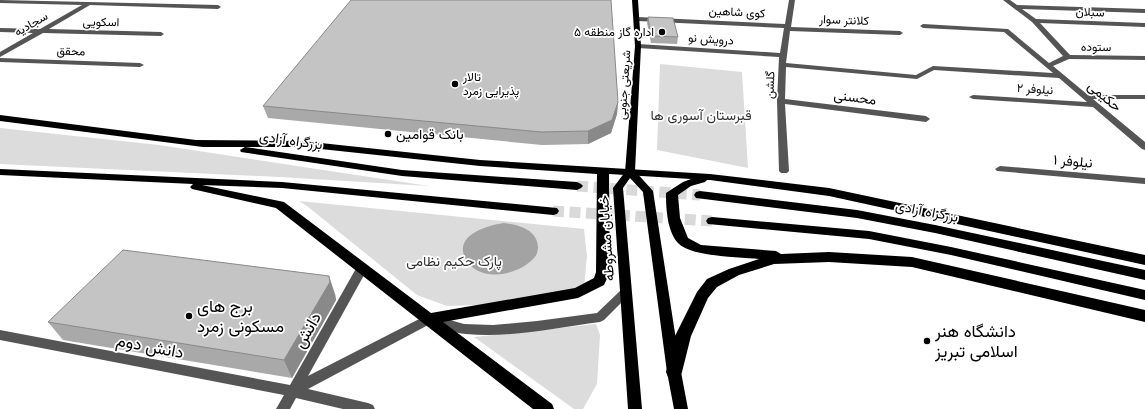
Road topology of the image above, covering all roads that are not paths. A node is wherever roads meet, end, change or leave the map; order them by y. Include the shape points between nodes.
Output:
1 (635, 0) edge
2 (792, 0) edge
3 (1006, 0) edge
4 (0, 1) edge
5 (92, 2) edge
6 (218, 7) dead end
7 (1016, 7) junction
8 (1145, 11) edge
9 (637, 19) junction
10 (1034, 21) junction
11 (1145, 25) edge
12 (923, 26) dead end
13 (788, 27) junction
14 (0, 30) edge
15 (41, 31) junction
16 (900, 33) dead end
17 (161, 34) dead end
18 (638, 46) junction
19 (0, 55) edge
20 (783, 55) junction
21 (1068, 58) junction
22 (1145, 58) edge
23 (0, 60) edge
24 (140, 65) dead end
25 (783, 65) junction
26 (1048, 66) junction
27 (1060, 76) junction
28 (974, 97) dead end
29 (1085, 97) junction
30 (1145, 97) edge
31 (781, 101) junction
32 (1094, 105) junction
33 (0, 118) edge
34 (926, 119) dead end
35 (196, 143) junction
36 (1144, 146) edge
37 (1000, 169) dead end
38 (784, 171) dead end
39 (0, 172) edge
40 (630, 172) junction
41 (603, 175) junction
42 (710, 177) junction
43 (162, 179) junction
44 (1145, 181) edge
45 (578, 186) tunnel mouth
46 (700, 195) tunnel mouth
47 (553, 211) tunnel mouth
48 (712, 222) tunnel mouth
49 (798, 258) junction
50 (1145, 260) edge
51 (362, 268) junction
52 (1145, 275) edge
53 (625, 293) junction
54 (1145, 295) edge
55 (1145, 316) edge
56 (429, 319) junction
57 (1, 336) edge
58 (674, 372) junction
59 (292, 392) junction
60 (283, 409) edge
61 (368, 409) edge
62 (546, 409) edge
63 (635, 409) edge
64 (681, 409) edge

1 - 9 main road, شریعتی جنوبی
2 - 13 street, گلشن
3 - 7 street
4 - 5 street
5 - 6 street
5 - 15 street, سجادیه
7 - 8 street
7 - 10 street
9 - 13 street, کوی شاهین
9 - 18 main road, شریعتی جنوبی
10 - 11 street, سبلان
10 - 21 street
12 - 26 street, حکیمی via 1006,30
13 - 16 street, کلانتر سوار
13 - 20 street, گلشن
14 - 15 street, اسکویی
15 - 17 street, اسکویی
15 - 19 street, سجادیه
18 - 20 street, درویش نو
18 - 40 main road, شریعتی جنوبی
20 - 25 street, گلشن
21 - 22 street, ستوده
21 - 26 street, ستوده
23 - 24 street, محقق
25 - 27 street via 917,77 933,68
25 - 31 street, گلشن
26 - 27 street, حکیمی
27 - 29 street, حکیمی
28 - 32 street, نیلوفر ۲
29 - 30 street
29 - 32 street, حکیمی
31 - 34 street, محسنی
31 - 38 street, گلشن
32 - 36 street, حکیمی
33 - 35 highway, بزرگراه آزادی
35 - 41 highway via 302,144
35 - 45 highway, بزرگراه آزادی via 402,173
37 - 44 street, نیلوفر ۱
39 - 43 highway
40 - 41 highway
40 - 42 highway
40 - 53 main road, خیابان مشروطه via 618,188
40 - 58 main road via 648,191
41 - 56 highway via 603,272 599,281 578,293
42 - 49 highway via 688,184 672,193 679,235 683,241 699,249
42 - 50 highway via 829,192
43 - 47 highway via 282,185
43 - 51 highway via 280,205
46 - 52 highway, بزرگراه آزادی via 857,214
48 - 54 highway via 869,235 951,250
49 - 55 highway via 829,256 912,262
49 - 58 highway via 774,259 734,272 712,283 702,296 683,336
51 - 56 highway
51 - 59 street, دانش
53 - 56 street via 600,316 537,326 493,330 464,329
53 - 63 main road, خیابان مشروطه
56 - 59 street
56 - 62 highway
57 - 59 street, دانش دوم
58 - 64 main road
59 - 60 street, دانش
59 - 61 street, دانش دوم

